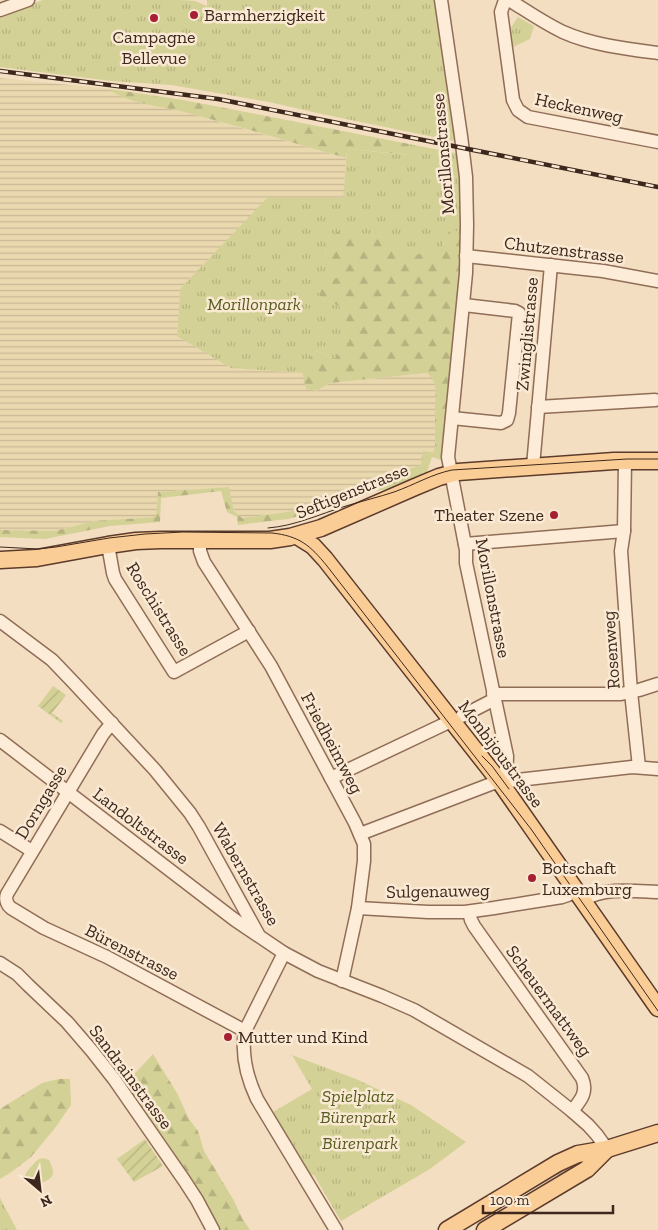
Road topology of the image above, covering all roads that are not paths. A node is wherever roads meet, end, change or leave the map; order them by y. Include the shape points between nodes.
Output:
1 (28, 0) edge
2 (441, 0) edge
3 (505, 0) edge
4 (509, 0) edge
5 (0, 10) edge
6 (658, 53) edge
7 (658, 142) edge
8 (466, 256) junction
9 (551, 265) junction
10 (658, 281) edge
11 (464, 305) junction
12 (655, 400) dead end
13 (538, 406) junction
14 (452, 418) junction
15 (658, 460) edge
16 (625, 461) junction
17 (533, 466) junction
18 (450, 474) junction
19 (331, 524) junction
20 (624, 531) junction
21 (297, 536) junction
22 (200, 540) junction
23 (465, 544) junction
24 (108, 545) junction
25 (325, 559) junction
26 (0, 560) edge
27 (4, 624) edge
28 (249, 631) junction
29 (658, 684) edge
30 (632, 692) junction
31 (494, 697) junction
32 (456, 718) junction
33 (112, 723) junction
34 (0, 740) edge
35 (639, 766) junction
36 (658, 769) edge
37 (331, 778) junction
38 (500, 782) junction
39 (68, 791) junction
40 (0, 831) edge
41 (360, 834) junction
42 (32, 851) junction
43 (658, 892) edge
44 (579, 895) junction
45 (6, 901) joint
46 (358, 908) junction
47 (469, 912) junction
48 (261, 938) junction
49 (284, 953) junction
50 (0, 963) edge
51 (342, 981) junction
52 (658, 1008) edge
53 (245, 1031) junction
54 (572, 1111) junction
55 (658, 1133) edge
56 (607, 1149) junction
57 (561, 1173) junction
58 (213, 1230) edge
59 (336, 1230) edge
60 (447, 1230) edge
61 (464, 1230) edge
62 (485, 1230) edge

1 - 5 street
2 - 8 street, Morillonstrasse via 462,136 466,177
3 - 7 street, Heckenweg via 501,12 513,100 518,110 528,116
4 - 6 street via 574,36
8 - 9 street, Chutzenstrasse
8 - 11 street, Morillonstrasse
9 - 10 street, Chutzenstrasse
9 - 13 street, Zwinglistrasse
11 - 14 street, Morillonstrasse
11 - 14 street via 518,313 509,413 507,420 501,423
12 - 13 street, Zwinglistrasse
13 - 17 street, Zwinglistrasse
14 - 18 street, Morillonstrasse via 448,457
15 - 16 main road, Seftigenstrasse
16 - 17 main road, Seftigenstrasse
16 - 20 street, Rosenweg
17 - 18 main road, Seftigenstrasse
18 - 19 main road, Seftigenstrasse
18 - 23 street, Morillonstrasse
19 - 21 main road, Seftigenstrasse
19 - 25 main road via 323,543
20 - 23 street
20 - 30 street, Rosenweg via 621,551
21 - 22 main road, Seftigenstrasse via 270,540
21 - 25 main road, Monbijoustrasse
22 - 24 main road, Seftigenstrasse
22 - 28 street, Friedheimweg via 203,560
23 - 31 street, Morillonstrasse via 466,563
24 - 26 main road, Seftigenstrasse via 37,558
24 - 28 street, Roschistrasse via 115,579 174,672
25 - 32 main road, Monbijoustrasse
27 - 33 street, Wabernstrasse via 52,660
28 - 37 street, Friedheimweg
29 - 30 street
30 - 31 street
30 - 35 street, Rosenweg
31 - 32 street
31 - 38 street, Morillonstrasse via 507,759
32 - 37 street
32 - 38 main road, Monbijoustrasse
33 - 39 street, Dorngasse
33 - 48 street, Wabernstrasse via 198,824
34 - 39 street, Landoltstrasse
35 - 36 street
35 - 38 street
37 - 41 street, Friedheimweg
38 - 41 street
38 - 44 main road, Monbijoustrasse
39 - 42 street, Dorngasse
39 - 48 street, Landoltstrasse
40 - 42 street
41 - 46 street, Friedheimweg via 365,850
42 - 45 street, Dorngasse
43 - 44 street, Sulgenauweg
44 - 47 street, Sulgenauweg
44 - 52 main road, Monbijoustrasse
45 - 53 street, Bürenstrasse via 11,908 44,928 107,957
46 - 47 street, Sulgenauweg
46 - 51 street, Friedheimweg
47 - 54 street, Scheuermattweg via 474,926 582,1078 584,1093
48 - 49 street, Wabernstrasse
49 - 51 street, Wabernstrasse
49 - 53 street
50 - 58 street, Sandrainstrasse via 17,974 67,1022 102,1062 184,1180
51 - 54 street, Wabernstrasse via 414,1010 528,1076
53 - 59 street via 245,1063 253,1091
54 - 56 street, Wabernstrasse
55 - 56 main road
56 - 57 main road via 586,1169
57 - 60 main road
57 - 61 main road
57 - 62 main road

